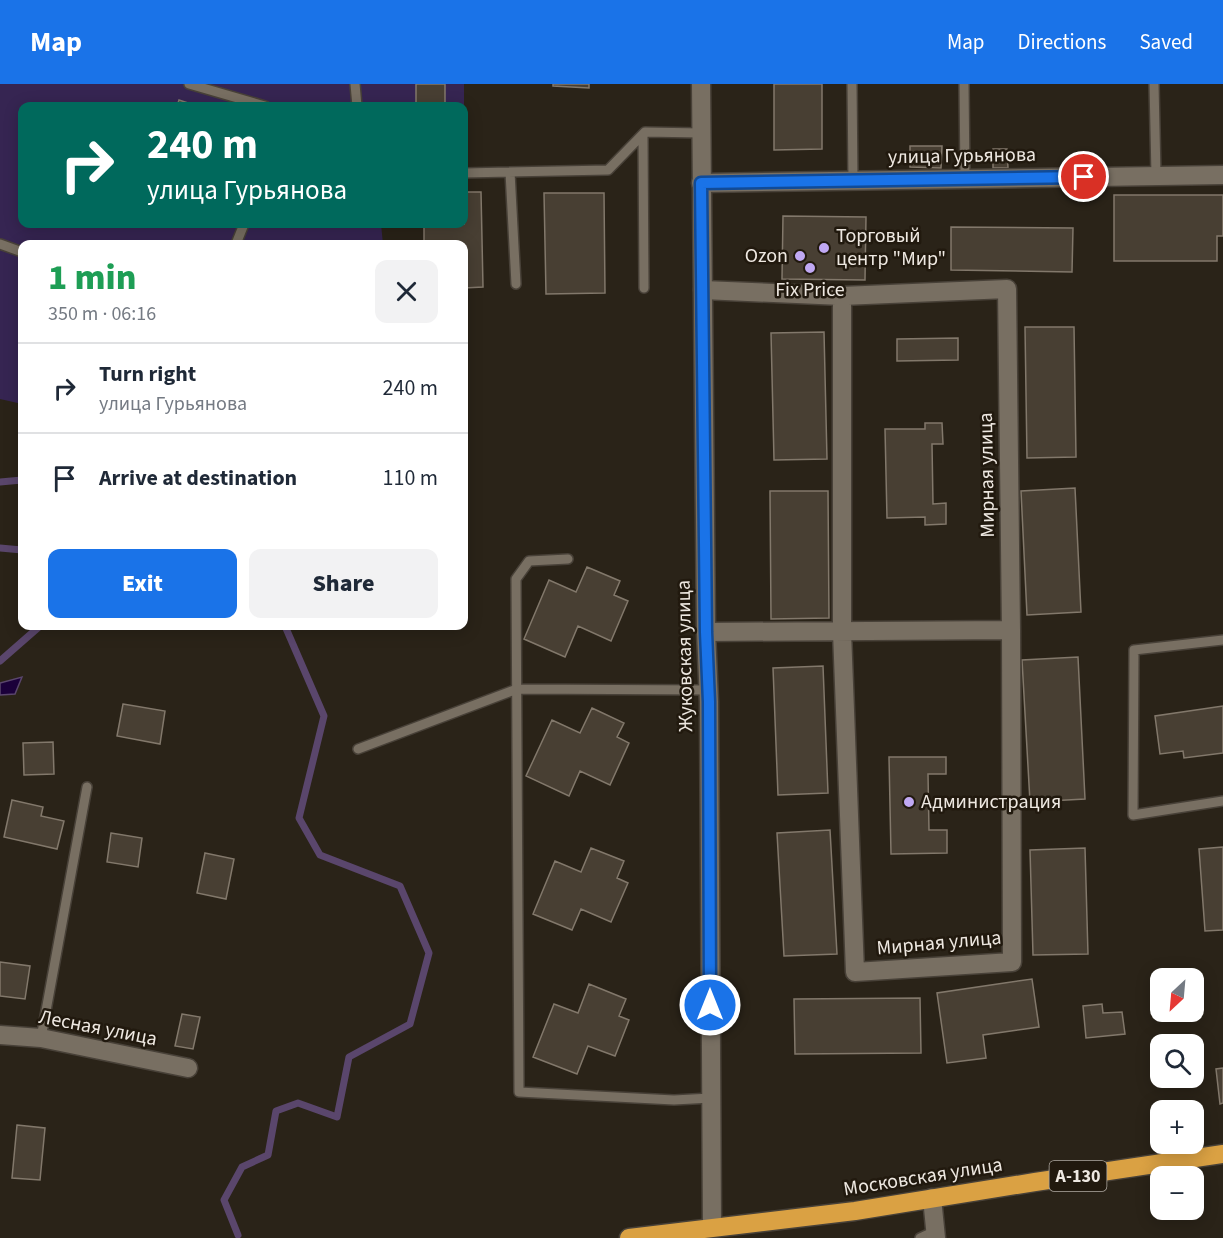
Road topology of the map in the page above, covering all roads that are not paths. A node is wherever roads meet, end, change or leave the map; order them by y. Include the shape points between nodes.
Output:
1 (189, 84) edge
2 (355, 84) edge
3 (701, 84) edge
4 (852, 84) edge
5 (964, 84) edge
6 (1154, 84) edge
7 (251, 102) edge
8 (357, 102) edge
9 (701, 133) junction
10 (643, 135) junction
11 (510, 172) junction
12 (468, 173) edge
13 (1223, 175) edge
14 (1156, 176) junction
15 (965, 178) junction
16 (853, 180) junction
17 (701, 183) junction
18 (0, 244) edge
19 (18, 251) edge
20 (516, 284) dead end
21 (645, 288) dead end
22 (703, 290) junction
23 (842, 296) junction
24 (568, 559) dead end
25 (1011, 630) junction
26 (706, 632) junction
27 (842, 632) junction
28 (1223, 640) edge
29 (517, 689) junction
30 (709, 690) junction
31 (358, 749) dead end
32 (87, 787) dead end
33 (1223, 801) edge
34 (0, 1035) edge
35 (41, 1038) junction
36 (188, 1068) dead end
37 (711, 1098) junction
38 (1223, 1154) edge
39 (932, 1198) junction
40 (712, 1227) junction
41 (656, 1236) edge
42 (931, 1236) edge
43 (630, 1238) edge

1 - 7 lane
2 - 8 lane
3 - 9 street, Жуковская улица
4 - 16 lane
5 - 15 lane
6 - 14 lane
9 - 10 lane
9 - 17 street, Жуковская улица
10 - 11 lane via 608,171
10 - 21 lane
11 - 12 lane
11 - 20 lane
13 - 14 street, улица Гурьянова
14 - 15 street, улица Гурьянова
15 - 16 street, улица Гурьянова
16 - 17 street, улица Гурьянова
17 - 22 street, Жуковская улица
18 - 19 lane
22 - 23 street, Мирная улица
22 - 26 street, Жуковская улица
23 - 25 street, Мирная улица via 1007,289
23 - 27 street, Мирная улица
24 - 29 lane via 529,561 516,579
25 - 27 street
25 - 27 street, Мирная улица via 1012,962 855,972
26 - 27 street
26 - 30 street, Жуковская улица
28 - 33 lane via 1134,650 1133,815
29 - 30 lane
29 - 31 lane
29 - 37 lane via 519,1092 674,1100
30 - 37 street, Жуковская улица
32 - 35 lane
34 - 35 street, Лесная улица
35 - 36 street, Лесная улица
37 - 40 street, Жуковская улица
38 - 39 highway, Московская улица / А-130
39 - 40 highway, Московская улица / А-130
39 - 42 street
40 - 41 highway, Московская улица / А-130
41 - 43 highway, Московская улица / А-130

